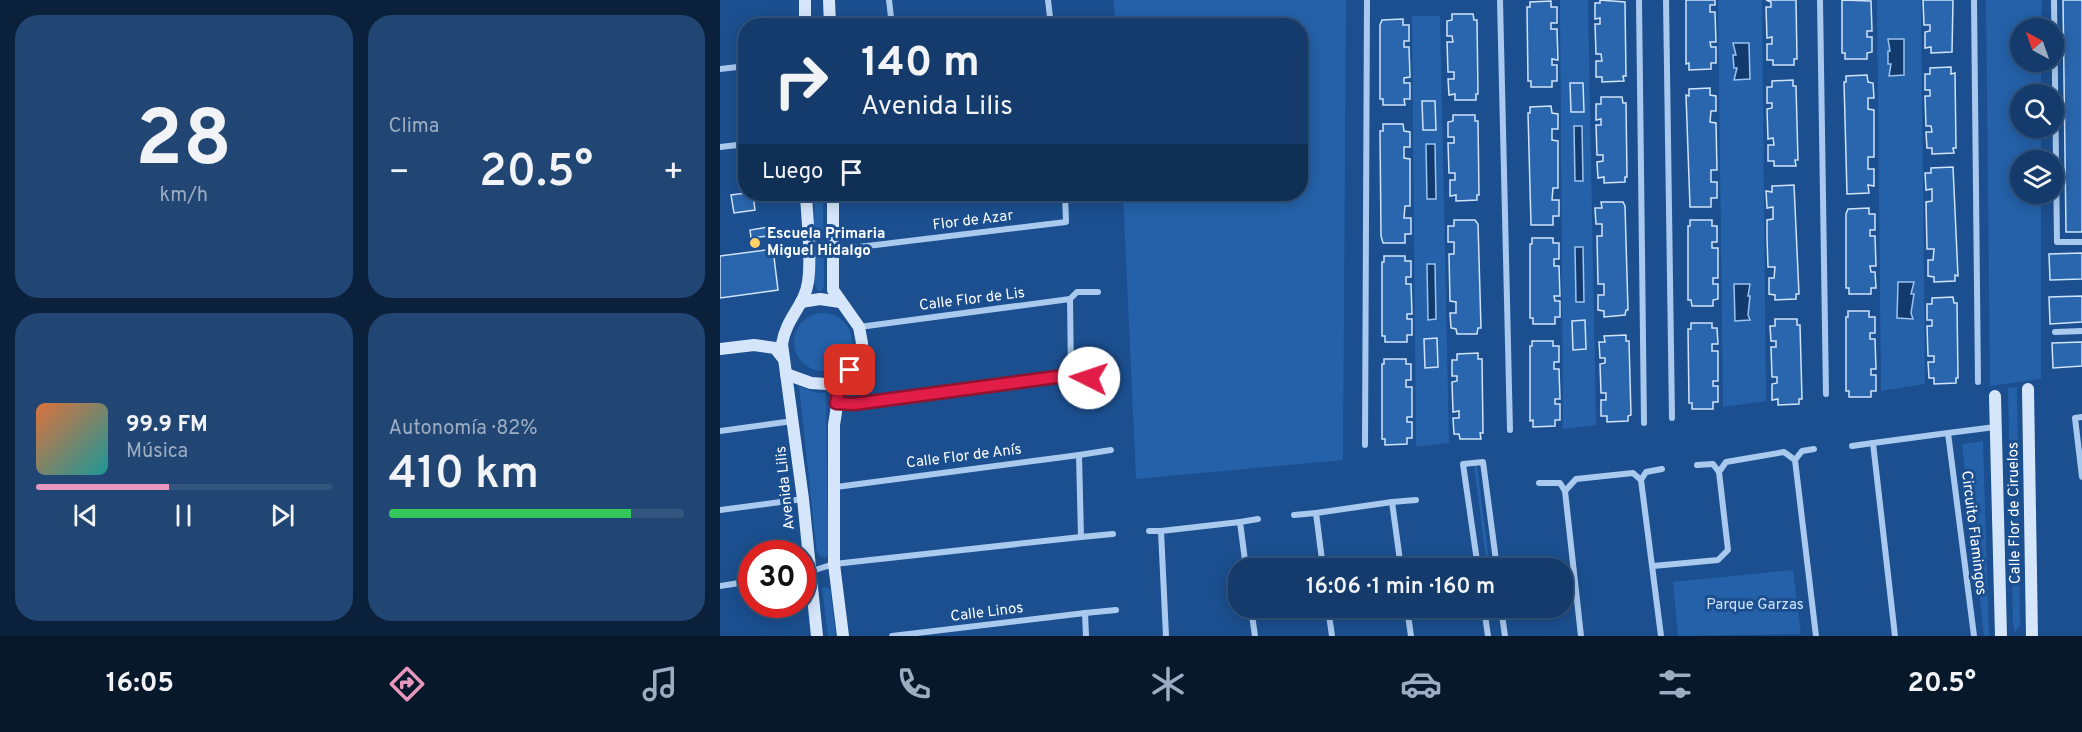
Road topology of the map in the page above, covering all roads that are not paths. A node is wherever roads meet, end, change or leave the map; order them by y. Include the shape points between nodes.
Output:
1 (805, 0) edge
2 (829, 0) edge
3 (889, 0) edge
4 (1048, 0) edge
5 (1367, 0) edge
6 (1500, 0) edge
7 (1639, 0) edge
8 (1666, 0) edge
9 (1820, 0) edge
10 (1974, 0) edge
11 (2054, 0) edge
12 (805, 18) edge
13 (830, 18) edge
14 (891, 18) edge
15 (1050, 18) edge
16 (738, 67) edge
17 (720, 69) edge
18 (738, 145) edge
19 (720, 147) edge
20 (806, 201) edge
21 (833, 201) edge
22 (1065, 201) edge
23 (2082, 242) edge
24 (834, 250) junction
25 (1098, 292) dead end
26 (1070, 299) junction
27 (801, 302) junction
28 (840, 302) junction
29 (785, 327) junction
30 (859, 327) junction
31 (2082, 331) edge
32 (2055, 332) dead end
33 (754, 345) junction
34 (720, 349) edge
35 (783, 358) junction
36 (786, 374) junction
37 (1071, 375) junction
38 (1105, 378) dead end
39 (841, 380) junction
40 (1978, 382) dead end
41 (2028, 389) dead end
42 (1826, 394) dead end
43 (1995, 396) dead end
44 (836, 403) junction
45 (2082, 417) edge
46 (1672, 418) dead end
47 (793, 421) junction
48 (1644, 423) dead end
49 (1996, 427) junction
50 (1510, 430) dead end
51 (720, 431) edge
52 (1948, 433) junction
53 (1873, 443) junction
54 (1365, 445) dead end
55 (1852, 446) dead end
56 (1814, 449) dead end
57 (1111, 450) dead end
58 (1079, 455) junction
59 (1795, 460) junction
60 (1697, 465) dead end
61 (1662, 470) dead end
62 (1719, 472) junction
63 (2082, 477) edge
64 (1641, 480) junction
65 (1539, 483) dead end
66 (836, 487) junction
67 (1565, 491) junction
68 (803, 499) junction
69 (1416, 500) dead end
70 (1392, 502) junction
71 (720, 510) edge
72 (1316, 513) junction
73 (1294, 515) dead end
74 (1258, 519) dead end
75 (1240, 522) junction
76 (1149, 531) dead end
77 (1161, 531) junction
78 (1113, 534) dead end
79 (1081, 537) junction
80 (805, 540) edge
81 (1245, 558) edge
82 (1322, 558) edge
83 (1400, 558) edge
84 (1477, 558) edge
85 (1496, 558) edge
86 (834, 564) junction
87 (1653, 566) junction
88 (816, 570) edge
89 (738, 583) edge
90 (720, 586) edge
91 (1116, 610) dead end
92 (1085, 613) junction
93 (814, 618) edge
94 (1252, 618) edge
95 (1329, 618) edge
96 (1408, 618) edge
97 (1485, 618) edge
98 (1502, 618) edge
99 (817, 636) edge
100 (843, 636) edge
101 (892, 636) edge
102 (1086, 636) edge
103 (1166, 636) edge
104 (1255, 636) edge
105 (1332, 636) edge
106 (1411, 636) edge
107 (1488, 636) edge
108 (1505, 636) edge
109 (1581, 636) edge
110 (1661, 636) edge
111 (1816, 636) edge
112 (1895, 636) edge
113 (1974, 636) edge
114 (2001, 636) edge
115 (2032, 636) edge

1 - 12 main road
2 - 13 main road
3 - 14 street
4 - 15 street
5 - 54 street
6 - 50 street
7 - 48 street
8 - 46 street
9 - 42 street
10 - 40 street
11 - 23 street via 2057,242
16 - 17 street
18 - 19 street
20 - 27 main road via 808,281
21 - 24 main road
22 - 24 street, Flor de Azar via 1066,222
24 - 28 main road via 833,290
25 - 26 street, Calle Flor de Lis via 1077,292
26 - 30 street, Calle Flor de Lis
26 - 37 street
27 - 28 main road
27 - 29 main road
28 - 30 main road
29 - 33 main road
29 - 35 main road
30 - 39 main road via 859,361
31 - 32 street
33 - 34 main road
33 - 35 main road via 775,348
35 - 36 main road
36 - 39 main road via 811,383
36 - 47 main road, Avenida Lilis
37 - 38 street via 1074,380
37 - 44 street via 854,404
39 - 44 main road
41 - 115 main road, Calle Flor de Ciruelos
43 - 49 main road, Calle Flor de Ciruelos
44 - 66 main road
45 - 63 street via 2075,418
47 - 51 street
47 - 68 main road, Avenida Lilis
49 - 52 street
49 - 114 main road, Calle Flor de Ciruelos
52 - 53 street
52 - 113 street, Circuito Flamingos
53 - 55 street
53 - 112 street
56 - 59 street via 1802,451
57 - 58 street, Calle Flor de Anís
58 - 66 street, Calle Flor de Anís
58 - 79 street
59 - 62 street via 1784,452 1726,462
59 - 111 street
60 - 62 street via 1713,464
61 - 64 street via 1646,472
62 - 87 street via 1728,550 1719,560
64 - 67 street via 1633,473 1576,479
64 - 87 street
65 - 67 street via 1560,483
66 - 86 main road
67 - 109 street
68 - 71 street
68 - 80 main road, Avenida Lilis
69 - 70 street
70 - 72 street
70 - 83 street
72 - 73 street
72 - 82 street
74 - 75 street
75 - 77 street
75 - 81 street
76 - 77 street
77 - 103 street
78 - 79 street
79 - 86 street
84 - 85 street via 1463,464 1483,462
86 - 88 street
86 - 100 main road
87 - 110 street
89 - 90 street
91 - 92 street, Calle Linos
92 - 101 street, Calle Linos
92 - 102 street
93 - 99 main road, Avenida Lilis
94 - 104 street
95 - 105 street
96 - 106 street
97 - 107 street
98 - 108 street

